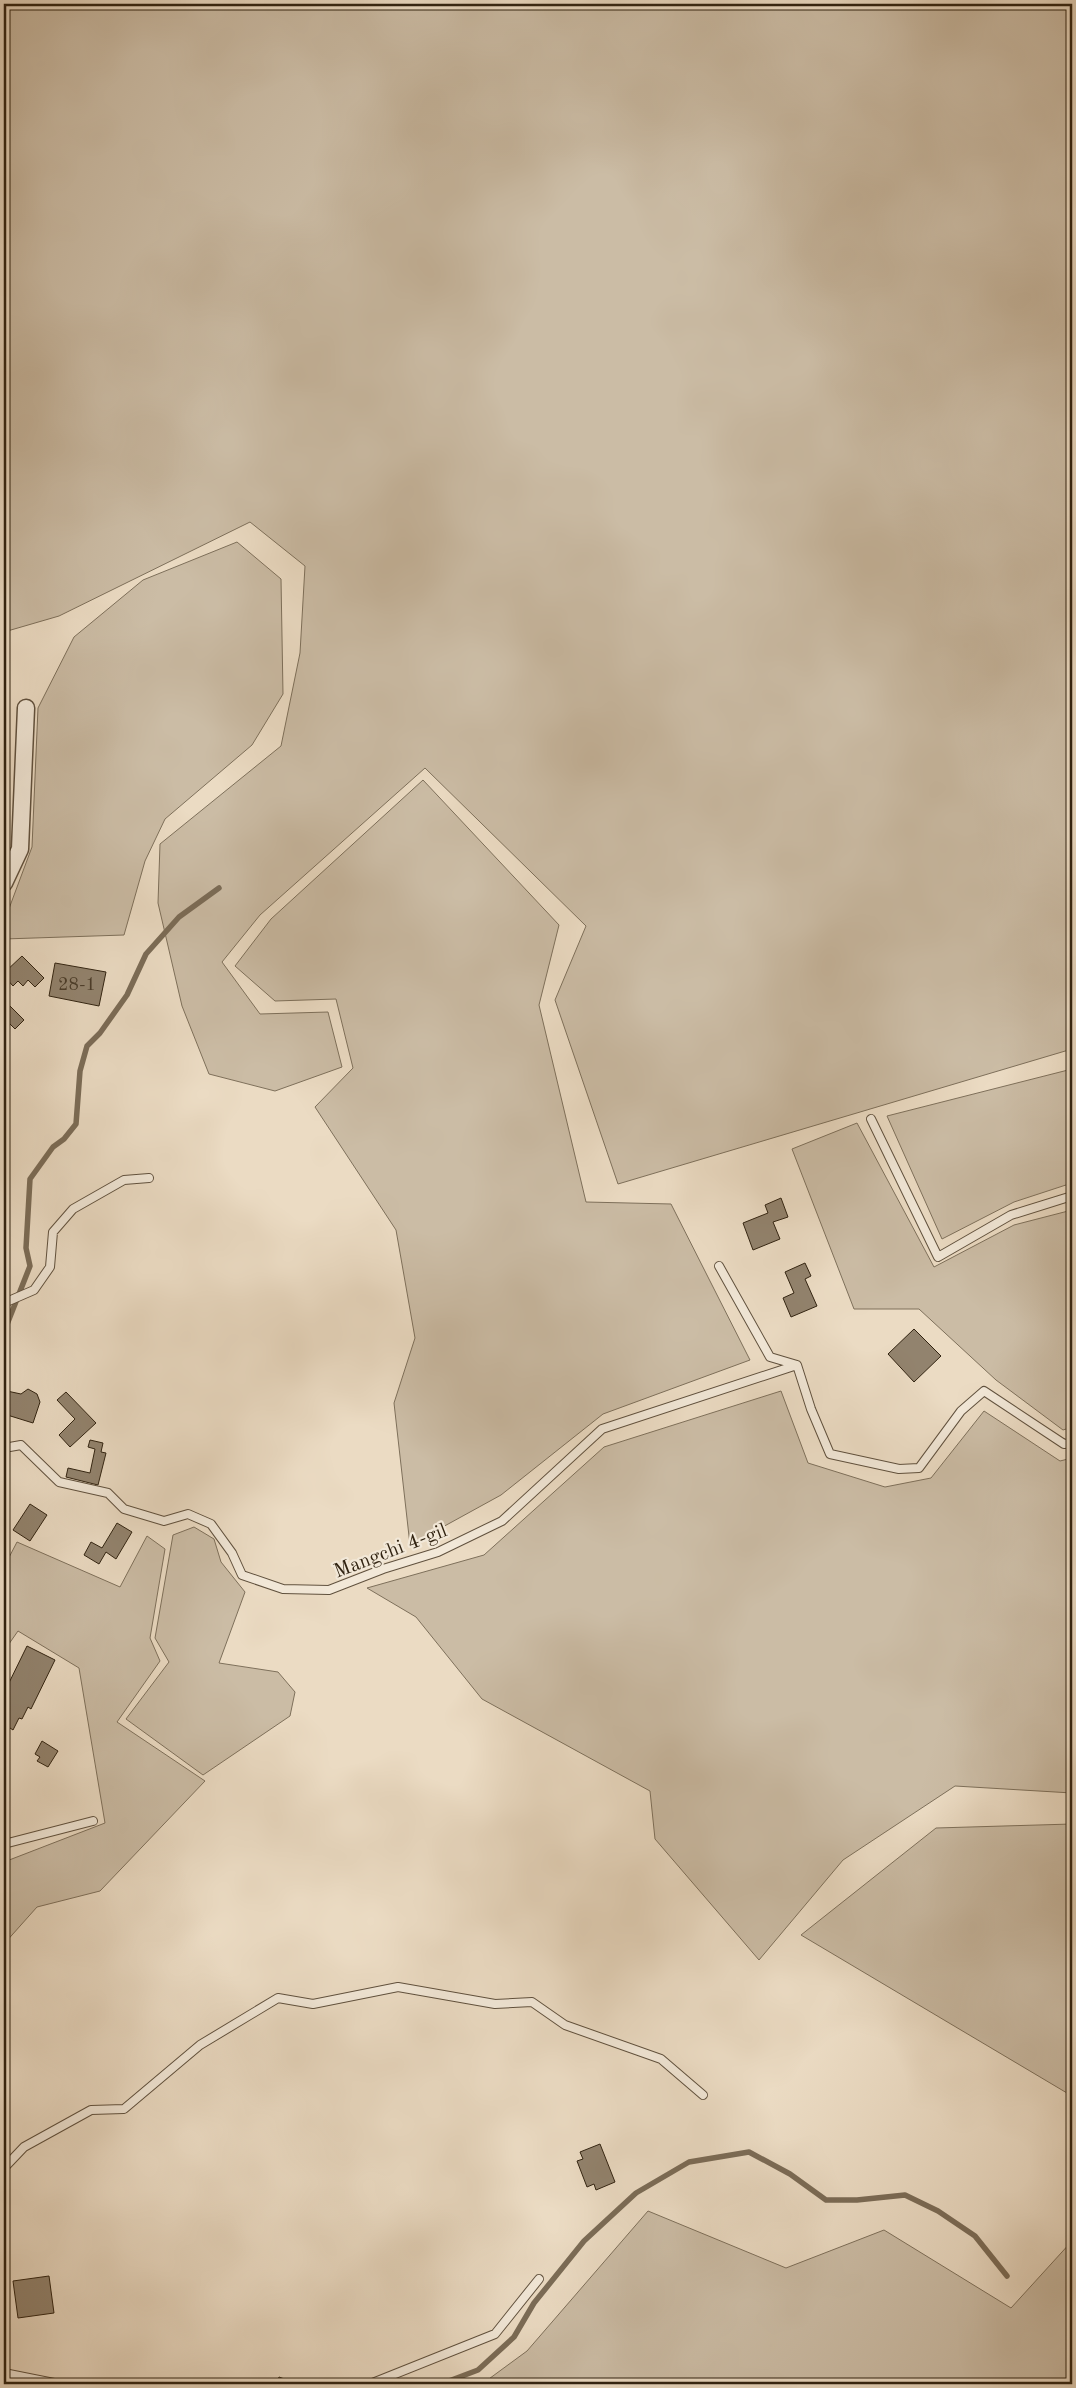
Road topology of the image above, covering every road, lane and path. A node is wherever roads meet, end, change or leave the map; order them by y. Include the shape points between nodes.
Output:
1 (26, 708) dead end
2 (4, 883) edge
3 (872, 1119) dead end
4 (149, 1178) dead end
5 (1072, 1196) edge
6 (719, 1266) dead end
7 (4, 1303) edge
8 (797, 1365) junction
9 (1072, 1443) edge
10 (4, 1448) edge
11 (93, 1821) dead end
12 (4, 1844) edge
13 (703, 2095) dead end
14 (4, 2168) edge
15 (539, 2279) dead end
16 (4, 2374) edge
17 (59, 2384) edge
18 (370, 2384) edge

1 - 2 street via 20,849
3 - 5 lane via 938,1257 1011,1215
4 - 7 lane via 124,1180 73,1209 54,1232 50,1267 34,1290
6 - 8 lane via 770,1357
8 - 9 lane via 830,1454 899,1469 919,1468 961,1411 984,1391 1064,1444
8 - 10 lane, Mangchi 4-gil via 602,1428 502,1521 438,1552 329,1590 284,1589 242,1575 232,1553 210,1524 188,1514 164,1521 124,1509 108,1493 59,1482 21,1445
11 - 12 lane
13 - 14 lane via 661,2059 565,2025 532,2002 495,2004 398,1987 313,2004 278,1998 200,2045 124,2109 91,2110 24,2146
15 - 18 lane via 495,2334
16 - 17 lane

